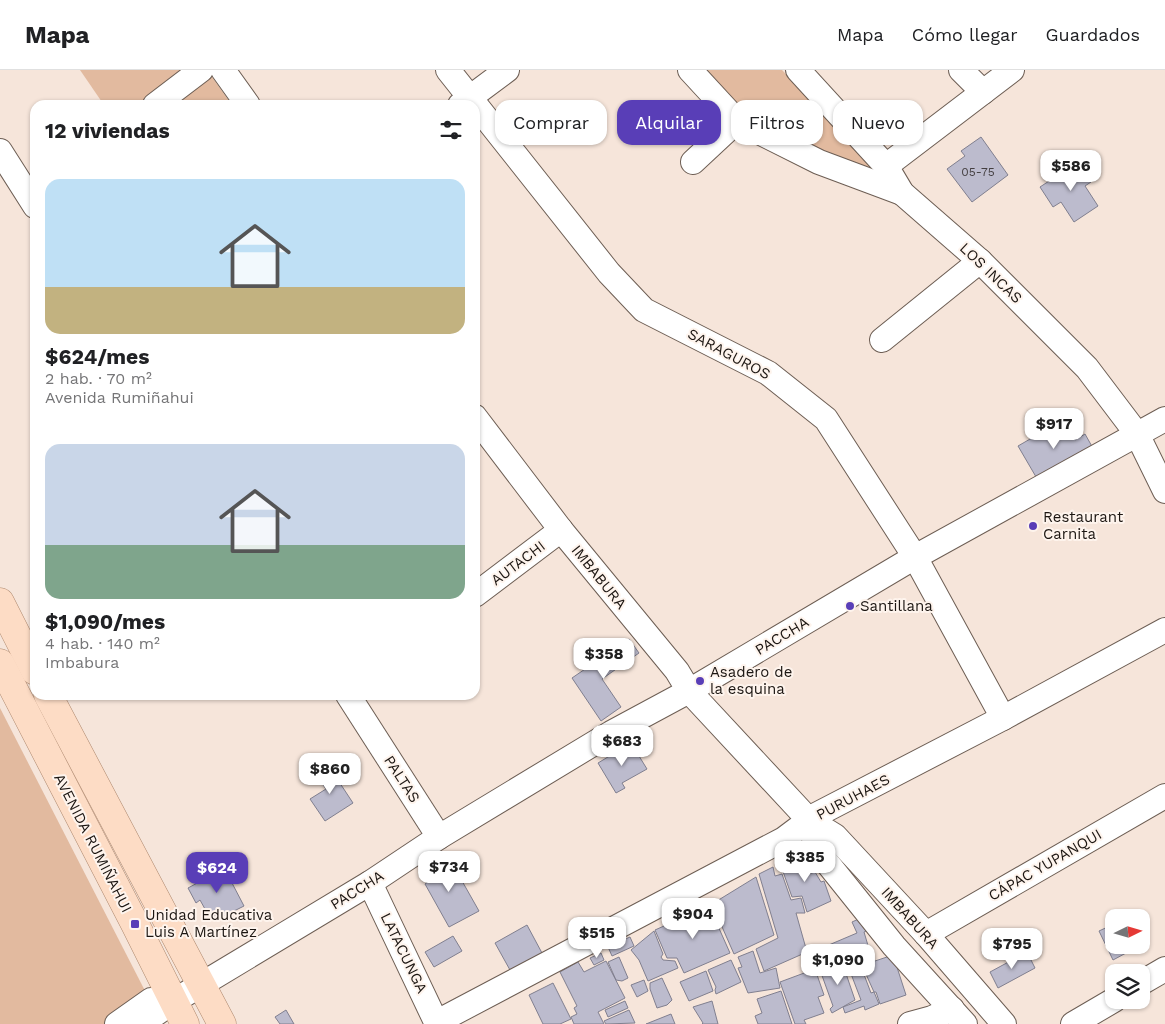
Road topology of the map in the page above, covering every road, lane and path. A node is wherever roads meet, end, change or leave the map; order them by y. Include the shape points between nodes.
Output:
1 (201, 70) edge
2 (223, 70) edge
3 (448, 70) edge
4 (507, 70) edge
5 (690, 70) edge
6 (798, 70) edge
7 (961, 70) edge
8 (1012, 70) edge
9 (983, 92) junction
10 (162, 100) edge
11 (244, 100) edge
12 (463, 100) edge
13 (465, 100) edge
14 (731, 114) edge
15 (480, 120) edge
16 (731, 127) edge
17 (785, 145) edge
18 (0, 151) edge
19 (693, 162) dead end
20 (886, 166) junction
21 (902, 193) junction
22 (30, 196) edge
23 (980, 262) junction
24 (882, 340) dead end
25 (1165, 419) edge
26 (480, 424) edge
27 (1137, 434) junction
28 (1165, 491) edge
29 (561, 530) junction
30 (915, 557) junction
31 (480, 591) edge
32 (0, 602) edge
33 (1165, 630) edge
34 (30, 656) edge
35 (30, 661) edge
36 (2, 668) edge
37 (689, 691) junction
38 (51, 700) edge
39 (351, 700) edge
40 (1003, 718) junction
41 (1165, 796) edge
42 (809, 820) junction
43 (439, 837) junction
44 (370, 883) junction
45 (926, 934) junction
46 (1165, 969) edge
47 (1150, 978) edge
48 (202, 985) junction
49 (175, 1005) edge
50 (1105, 1005) edge
51 (959, 1017) edge
52 (437, 1023) edge
53 (117, 1024) edge
54 (141, 1024) edge
55 (222, 1024) edge
56 (910, 1024) edge
57 (1004, 1024) edge
58 (1073, 1024) edge

1 - 10 street
2 - 11 street
3 - 12 street, SARAGUROS
4 - 13 street
5 - 14 street
6 - 20 street, LOS INCAS
7 - 9 street
8 - 9 street
9 - 20 street
15 - 30 street, SARAGUROS via 644,310 768,373 826,419
16 - 19 street
17 - 21 street via 819,162
18 - 22 street
20 - 21 street, LOS INCAS
21 - 23 street, LOS INCAS
23 - 24 street
23 - 27 street, LOS INCAS via 1087,368
25 - 27 street, PACCHA
26 - 29 street, IMBABURA
27 - 28 street, LOS INCAS
27 - 30 street, PACCHA
29 - 31 street, AUTACHI
29 - 37 street, IMBABURA via 677,671
30 - 37 street, PACCHA
30 - 40 street, SARAGUROS
32 - 34 main road
33 - 40 street, PURUHAES
35 - 36 street
36 - 49 main road, AVENIDA RUMIÑAHUI
37 - 42 street, IMBABURA
37 - 43 street, PACCHA via 611,733
38 - 48 main road, AVENIDA RUMIÑAHUI
39 - 43 street, PALTAS
40 - 42 street, PURUHAES
41 - 45 street, CÁPAC YUPANQUI
42 - 45 street, IMBABURA via 835,836
42 - 51 street, IMBABURA via 817,850 894,946
42 - 52 street, PURUHAES via 784,839
43 - 44 street, PACCHA
44 - 48 street, PACCHA
44 - 52 street, LATACUNGA
45 - 57 street, IMBABURA
46 - 47 street
48 - 49 street, PACCHA
48 - 55 main road, AVENIDA RUMIÑAHUI
49 - 53 street
49 - 54 street
50 - 58 street
51 - 56 street via 932,1018

